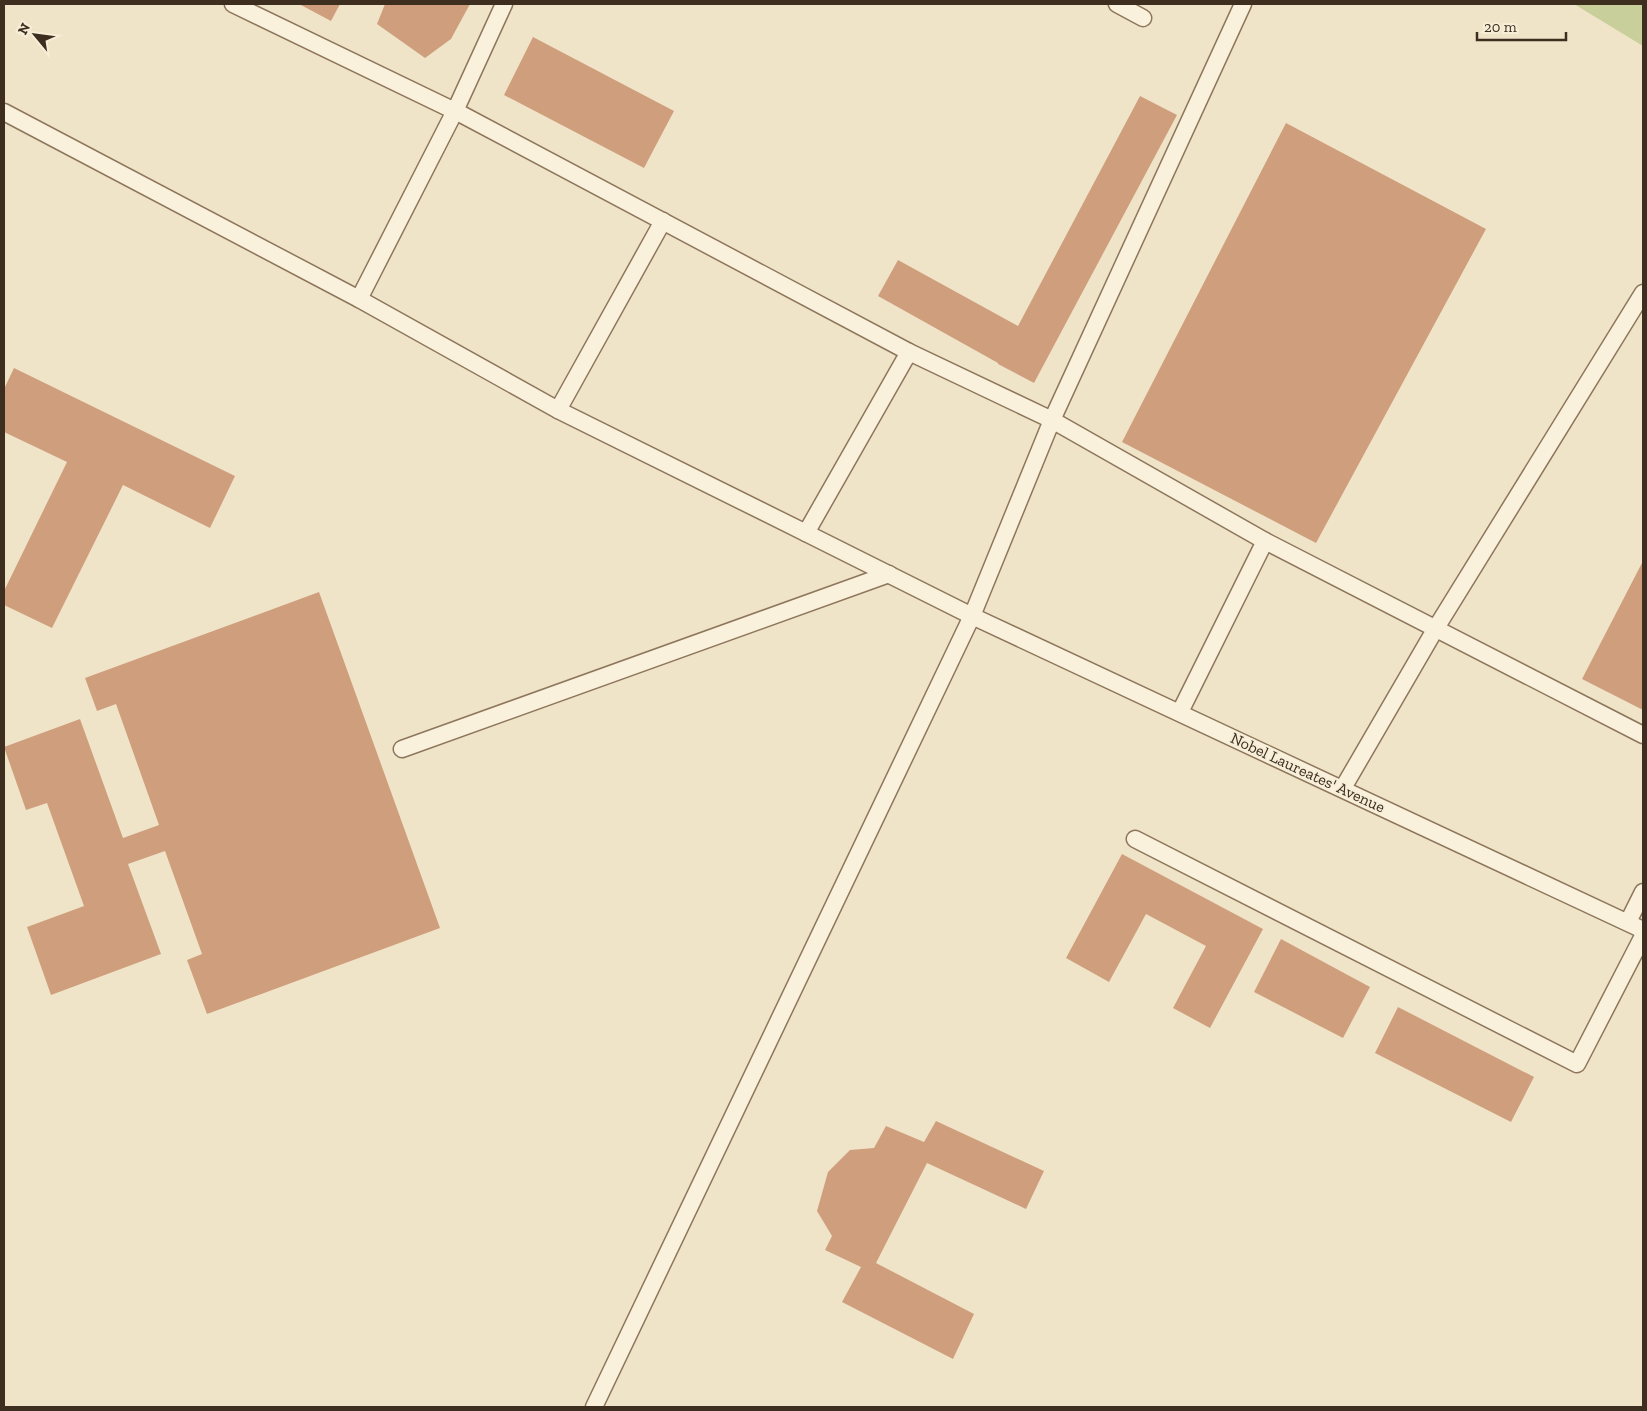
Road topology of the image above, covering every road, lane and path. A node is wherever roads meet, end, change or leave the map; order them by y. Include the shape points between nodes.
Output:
1 (233, 4) edge
2 (504, 4) edge
3 (1117, 4) edge
4 (1243, 4) edge
5 (1143, 18) dead end
6 (455, 111) junction
7 (4, 112) edge
8 (663, 221) junction
9 (1643, 292) edge
10 (358, 298) junction
11 (909, 352) junction
12 (558, 410) junction
13 (1052, 420) junction
14 (806, 533) junction
15 (1266, 541) junction
16 (889, 574) junction
17 (972, 616) junction
18 (1436, 628) junction
19 (1180, 712) junction
20 (1643, 735) edge
21 (402, 749) dead end
22 (1343, 788) junction
23 (1135, 839) dead end
24 (1643, 892) edge
25 (1628, 922) junction
26 (1643, 930) edge
27 (1643, 936) edge
28 (594, 1407) edge

1 - 6 lane
2 - 6 lane
3 - 5 lane
4 - 13 lane
6 - 8 lane
6 - 10 lane
7 - 10 lane, Nobel Laureates' Avenue
8 - 11 lane
8 - 12 lane
9 - 18 lane
10 - 12 lane, Nobel Laureates' Avenue
11 - 13 lane
11 - 14 lane
12 - 14 lane, Nobel Laureates' Avenue
13 - 15 lane
13 - 17 lane
14 - 16 lane, Nobel Laureates' Avenue
15 - 18 lane
15 - 19 lane
16 - 17 lane, Nobel Laureates' Avenue
16 - 21 lane
17 - 19 lane, Nobel Laureates' Avenue
17 - 28 lane
18 - 20 lane
18 - 22 lane
19 - 22 lane, Nobel Laureates' Avenue
22 - 25 lane, Nobel Laureates' Avenue
23 - 27 lane via 1577,1064
24 - 25 lane
25 - 26 lane, Nobel Laureates' Avenue

